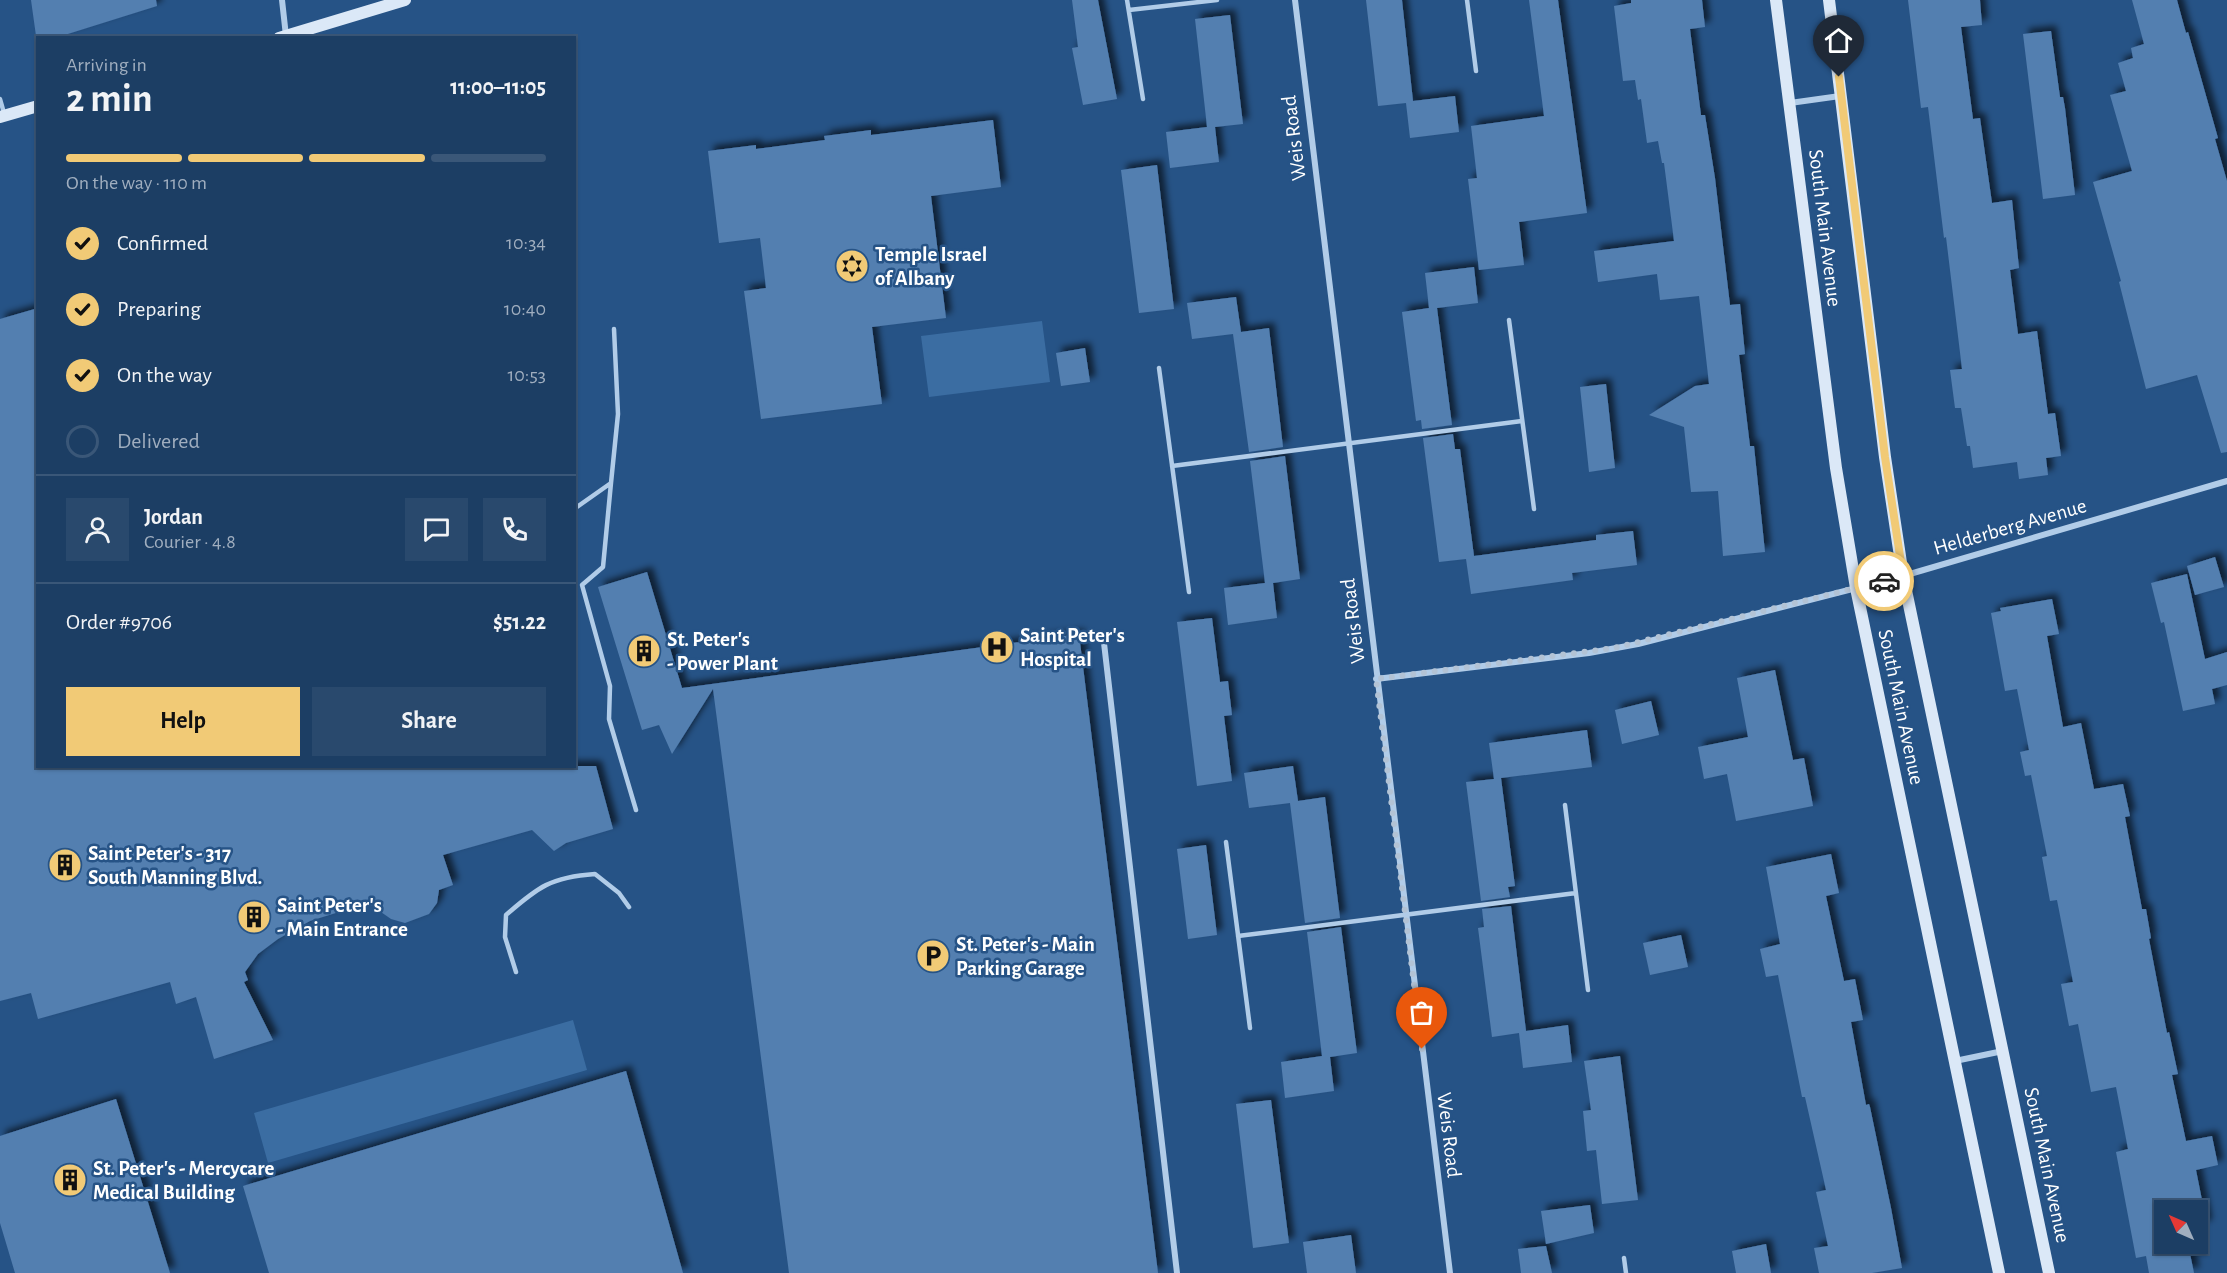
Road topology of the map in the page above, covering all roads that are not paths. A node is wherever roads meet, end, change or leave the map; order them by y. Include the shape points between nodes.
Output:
1 (282, 0) edge
2 (405, 0) edge
3 (1127, 0) edge
4 (1217, 0) edge
5 (1295, 0) edge
6 (1467, 0) edge
7 (1776, 0) edge
8 (1829, 0) edge
9 (1129, 10) junction
10 (283, 36) edge
11 (286, 36) edge
12 (1476, 71) dead end
13 (1841, 96) junction
14 (0, 99) edge
15 (1143, 99) dead end
16 (1790, 103) junction
17 (36, 107) edge
18 (2, 116) edge
19 (1509, 320) dead end
20 (614, 329) dead end
21 (1159, 368) dead end
22 (1522, 421) junction
23 (1348, 444) junction
24 (1173, 466) junction
25 (2227, 481) edge
26 (611, 483) junction
27 (576, 508) edge
28 (1534, 509) dead end
29 (1903, 576) junction
30 (1856, 588) junction
31 (1189, 592) dead end
32 (1104, 643) dead end
33 (1376, 679) junction
34 (1565, 805) dead end
35 (636, 810) dead end
36 (1226, 842) dead end
37 (1576, 893) junction
38 (629, 907) dead end
39 (1406, 915) junction
40 (1238, 936) junction
41 (516, 972) dead end
42 (1588, 990) dead end
43 (1250, 1028) dead end
44 (2004, 1051) junction
45 (1955, 1061) junction
46 (1624, 1258) dead end
47 (1177, 1273) edge
48 (1450, 1273) edge
49 (1626, 1273) edge
50 (1999, 1273) edge
51 (2049, 1273) edge

1 - 10 street
2 - 11 street
3 - 9 lane
4 - 9 lane
5 - 23 street, Weis Road
6 - 12 lane
7 - 16 street, South Main Avenue
8 - 13 street, South Main Avenue
9 - 15 lane
13 - 16 street
13 - 29 street, South Main Avenue
14 - 18 lane
16 - 30 street, South Main Avenue via 1835,457
17 - 18 street
19 - 22 lane
20 - 26 lane via 618,414
21 - 24 lane
22 - 23 lane
22 - 28 lane
23 - 24 lane
23 - 33 street, Weis Road
24 - 31 lane
25 - 29 street, Helderberg Avenue
26 - 27 lane
26 - 35 lane via 603,567 582,585 610,686 609,719
29 - 30 street, Helderberg Avenue
29 - 44 street, South Main Avenue
30 - 33 street, Helderberg Avenue via 1614,648
30 - 45 street, South Main Avenue
32 - 47 street
33 - 39 street, Weis Road
34 - 37 lane
36 - 40 lane
37 - 39 lane
37 - 42 lane
38 - 41 lane via 619,893 595,874 544,884 506,915 505,937
39 - 40 lane
39 - 48 street, Weis Road
40 - 43 lane
44 - 45 street
44 - 51 street, South Main Avenue
45 - 50 street, South Main Avenue
46 - 49 lane

